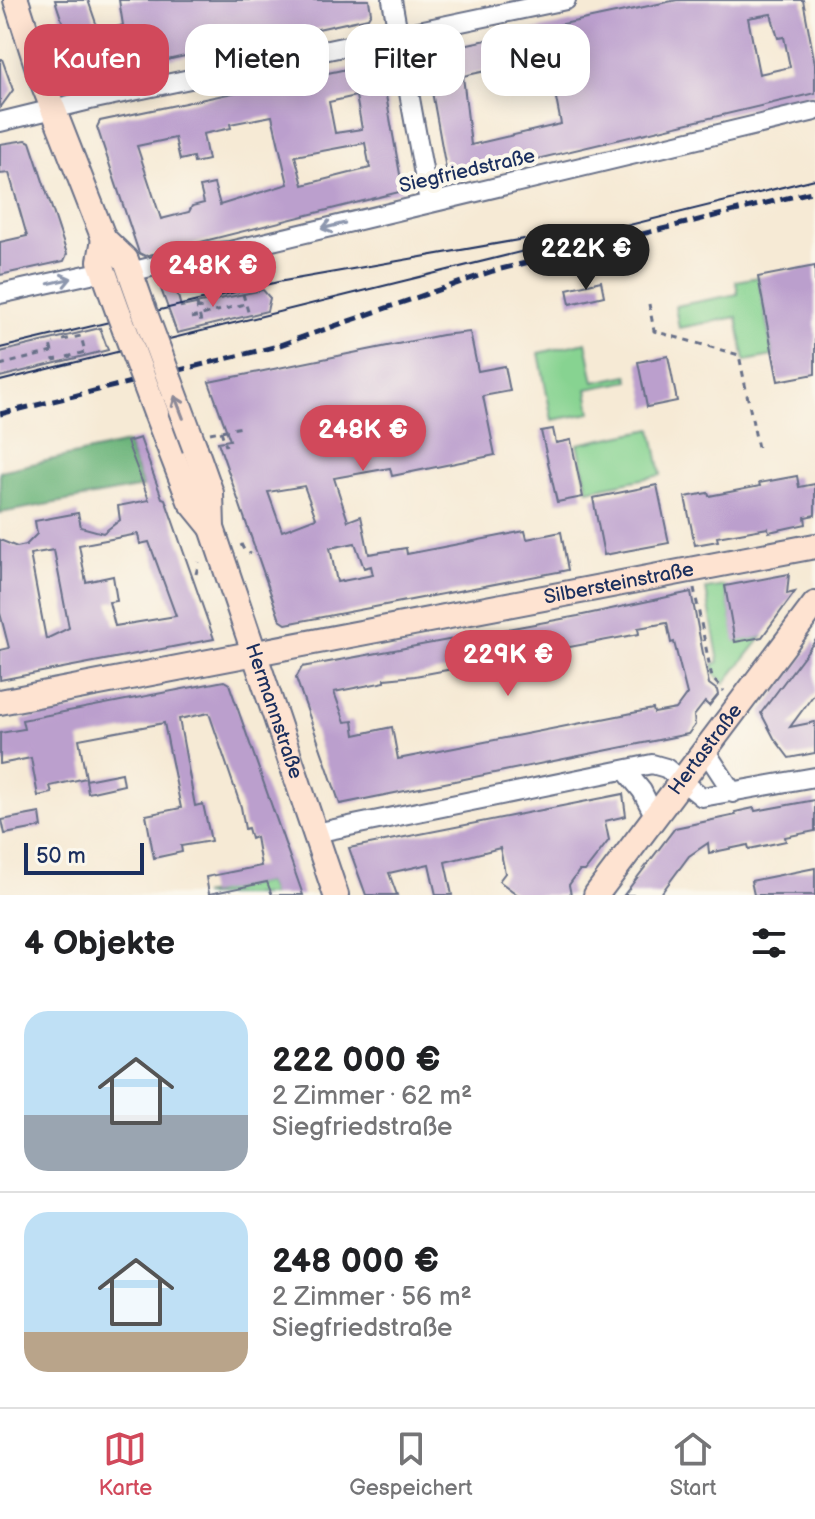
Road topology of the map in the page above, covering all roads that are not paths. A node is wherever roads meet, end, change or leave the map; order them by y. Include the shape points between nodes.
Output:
1 (16, 0) edge
2 (392, 0) edge
3 (566, 0) edge
4 (396, 24) edge
5 (451, 24) edge
6 (345, 46) edge
7 (409, 96) edge
8 (55, 110) junction
9 (815, 111) edge
10 (0, 122) edge
11 (429, 202) junction
12 (104, 239) junction
13 (104, 271) junction
14 (130, 272) junction
15 (8, 292) edge
16 (131, 311) junction
17 (815, 546) edge
18 (815, 604) edge
19 (254, 653) junction
20 (0, 702) edge
21 (705, 750) junction
22 (625, 770) junction
23 (815, 777) edge
24 (682, 780) junction
25 (733, 793) junction
26 (655, 817) junction
27 (315, 833) junction
28 (336, 895) edge
29 (596, 895) edge

1 - 8 street, Hermannstraße
2 - 4 street
3 - 5 street
6 - 8 street
7 - 11 street
8 - 10 street
8 - 12 street, Hermannstraße
9 - 11 street, Siegfriedstraße
11 -> 14 street, Siegfriedstraße
12 - 13 street, Hermannstraße
12 - 14 street, Hermannstraße via 126,260
15 -> 13 street
13 - 16 street, Hermannstraße
14 - 16 street, Hermannstraße
16 - 19 street, Hermannstraße, bridge via 184,451 211,493 212,528
17 - 19 street, Silbersteinstraße
18 - 21 street, Hertastraße
19 - 20 street, Silbersteinstraße
19 - 27 street, Hermannstraße
21 - 24 street, Hertastraße
21 - 25 street
22 - 24 street via 652,764
22 - 26 street
22 - 27 street
23 - 25 street
24 - 25 street via 702,797
24 - 26 street, Hertastraße
26 - 29 street, Hertastraße
27 - 28 street, Hermannstraße

